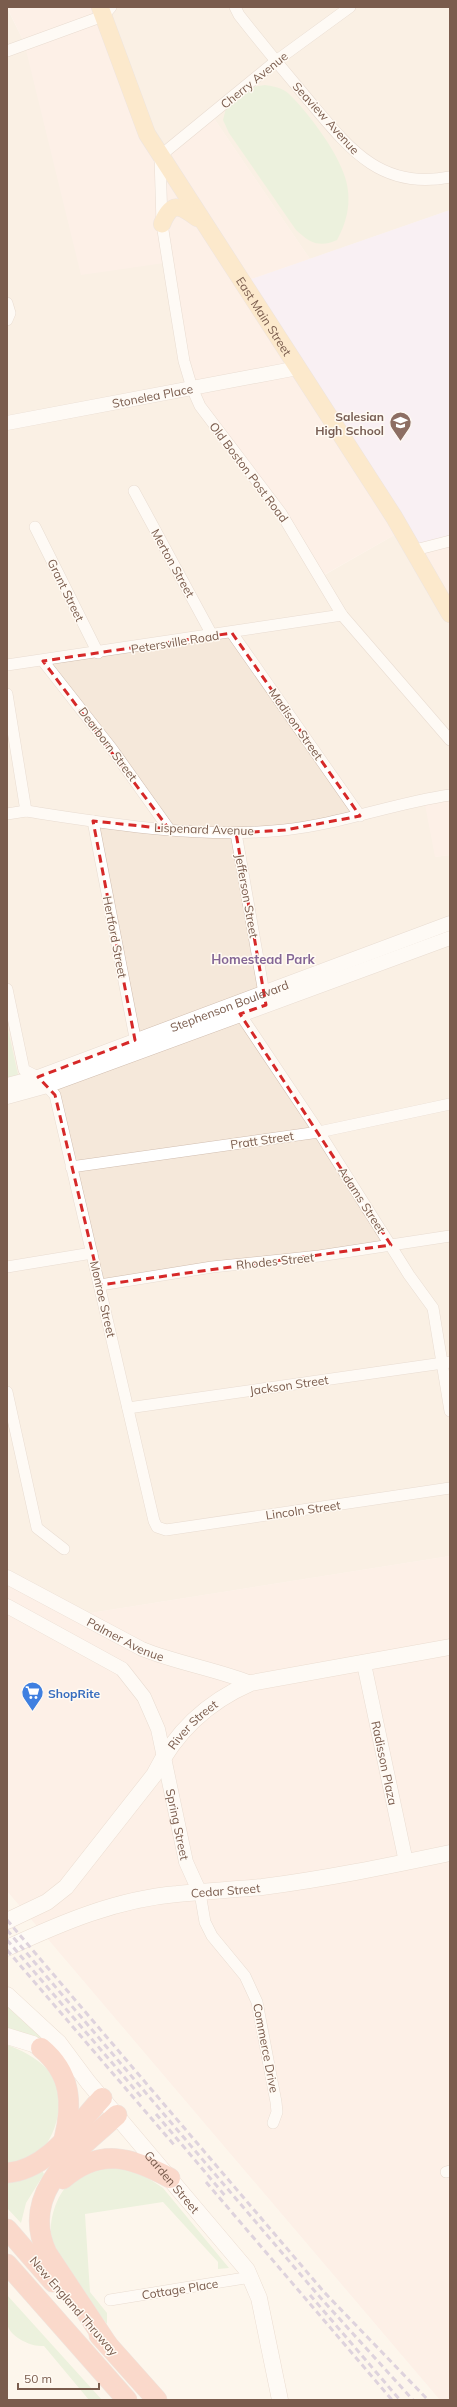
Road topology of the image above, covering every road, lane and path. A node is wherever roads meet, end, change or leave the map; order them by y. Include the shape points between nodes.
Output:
1 (235, 7) edge
2 (350, 7) edge
3 (105, 9) edge
4 (7, 51) edge
5 (276, 61) junction
6 (160, 156) junction
7 (450, 177) edge
8 (202, 222) junction
9 (162, 224) junction
10 (7, 303) edge
11 (7, 320) edge
12 (298, 368) junction
13 (192, 388) junction
14 (7, 423) edge
15 (134, 491) dead end
16 (35, 527) dead end
17 (450, 541) edge
18 (415, 550) junction
19 (450, 614) edge
20 (342, 615) junction
21 (232, 633) junction
22 (212, 635) junction
23 (98, 653) junction
24 (44, 661) junction
25 (7, 665) edge
26 (7, 694) edge
27 (450, 740) edge
28 (449, 794) edge
29 (26, 811) junction
30 (7, 814) edge
31 (360, 816) junction
32 (93, 821) junction
33 (169, 830) junction
34 (236, 833) junction
35 (450, 923) edge
36 (450, 938) edge
37 (7, 989) edge
38 (265, 999) junction
39 (237, 1009) junction
40 (137, 1046) junction
41 (43, 1082) junction
42 (7, 1085) edge
43 (7, 1097) edge
44 (450, 1104) edge
45 (319, 1132) junction
46 (72, 1167) junction
47 (450, 1236) edge
48 (391, 1245) junction
49 (92, 1253) junction
50 (7, 1267) edge
51 (100, 1285) junction
52 (447, 1363) edge
53 (7, 1392) edge
54 (128, 1408) junction
55 (450, 1411) edge
56 (450, 1488) edge
57 (157, 1527) joint
58 (64, 1550) dead end
59 (7, 1577) edge
60 (7, 1606) edge
61 (450, 1648) edge
62 (364, 1664) junction
63 (251, 1682) junction
64 (164, 1754) junction
65 (450, 1853) edge
66 (406, 1862) junction
67 (200, 1893) junction
68 (7, 1921) edge
69 (7, 1948) edge
70 (7, 1995) edge
71 (7, 2036) edge
72 (40, 2048) junction
73 (88, 2082) junction
74 (102, 2098) junction
75 (116, 2115) junction
76 (273, 2124) dead end
77 (64, 2139) junction
78 (7, 2173) edge
79 (170, 2178) junction
80 (42, 2201) junction
81 (7, 2229) edge
82 (7, 2264) edge
83 (251, 2277) junction
84 (110, 2300) dead end
85 (108, 2345) junction
86 (127, 2400) edge
87 (157, 2400) edge
88 (280, 2400) edge

1 - 5 street, Seaview Avenue
2 - 5 street, Cherry Avenue
3 - 4 street
3 - 6 main road, East Main Street via 132,99
5 - 6 street, Cherry Avenue
5 - 7 street, Seaview Avenue via 345,144 370,164 415,181
6 - 8 main road, East Main Street
6 - 9 street, Old Boston Post Road
8 - 9 main road via 178,207 168,210
8 - 12 main road, East Main Street
9 - 13 street, Old Boston Post Road via 184,361
10 - 11 street via 10,314
12 - 13 street, Stonelea Place
12 - 18 main road, East Main Street
13 - 14 street, Stonelea Place
13 - 20 street, Old Boston Post Road via 200,406 282,513
15 - 22 street, Merton Street
16 - 23 street, Grant Street
17 - 18 street
18 - 19 main road, East Main Street
20 - 21 street, Petersville Road
20 - 27 street, Old Boston Post Road
21 - 22 street, Petersville Road
21 - 31 street, Madison Street
22 - 23 street, Petersville Road
23 - 24 street, Petersville Road
24 - 25 street, Petersville Road
24 - 33 street, Dearborn Street via 112,749
26 - 29 street
28 - 31 street, Lispenard Avenue
29 - 30 street, Lispenard Avenue
29 - 32 street, Lispenard Avenue
31 - 34 street, Lispenard Avenue via 285,830
32 - 33 street, Lispenard Avenue
32 - 40 street, Hertford Street
33 - 34 street, Lispenard Avenue
34 - 38 street, Jefferson Street
35 - 38 street, Stephenson Boulevard
36 - 38 street, Stephenson Boulevard
37 - 41 street via 24,1070
38 - 39 street, Stephenson Boulevard
39 - 40 street, Stephenson Boulevard
39 - 45 street, Adams Street
40 - 41 street, Stephenson Boulevard
41 - 42 street, Stephenson Boulevard
41 - 43 street, Stephenson Boulevard
41 - 46 street, Monroe Street via 55,1095
44 - 45 street, Pratt Street
45 - 46 street, Pratt Street
45 - 48 street, Adams Street
46 - 49 street, Monroe Street
47 - 48 street, Rhodes Street
48 - 51 street, Rhodes Street via 319,1256 212,1267
48 - 52 street, Adams Street via 433,1308
49 - 50 street
49 - 51 street, Monroe Street
51 - 54 street, Monroe Street
52 - 54 street, Jackson Street
52 - 55 street, Adams Street
53 - 58 street via 37,1528
54 - 57 street, Monroe Street
56 - 57 street, Lincoln Street via 166,1530
59 - 63 street, Palmer Avenue via 142,1649 164,1658
60 - 64 street via 122,1669 144,1697 158,1729
61 - 62 main road, River Street
62 - 63 main road, River Street
62 - 66 street, Radisson Plaza
63 - 64 main road, River Street via 223,1696 198,1714
64 - 67 street, Spring Street via 186,1862
64 - 68 main road, River Street via 154,1775 66,1888 47,1902
65 - 66 main road, Cedar Street
66 - 67 main road, Cedar Street via 262,1887
67 - 69 main road, Cedar Street via 176,1894 114,1906 77,1918
67 - 76 street, Commerce Drive via 205,1922 212,1936 245,1976 257,2002 276,2102 277,2112
70 - 73 main road, Garden Street via 59,2043
71 - 72 main road via 24,2040
72 - 73 main road
72 - 77 highway via 57,2065 68,2087 70,2108
73 - 74 main road, Garden Street
74 - 75 main road, Garden Street
74 - 77 highway
75 - 79 main road, Garden Street
75 - 80 highway via 60,2169
77 - 78 highway via 35,2165
79 - 80 highway via 130,2160 101,2159 74,2170
79 - 83 main road, Garden Street
80 - 85 highway via 39,2228 47,2253
81 - 85 highway, New England Thruway
82 - 86 highway, New England Thruway
83 - 84 street, Cottage Place
83 - 88 main road, Garden Street via 259,2298
85 - 87 highway, New England Thruway

